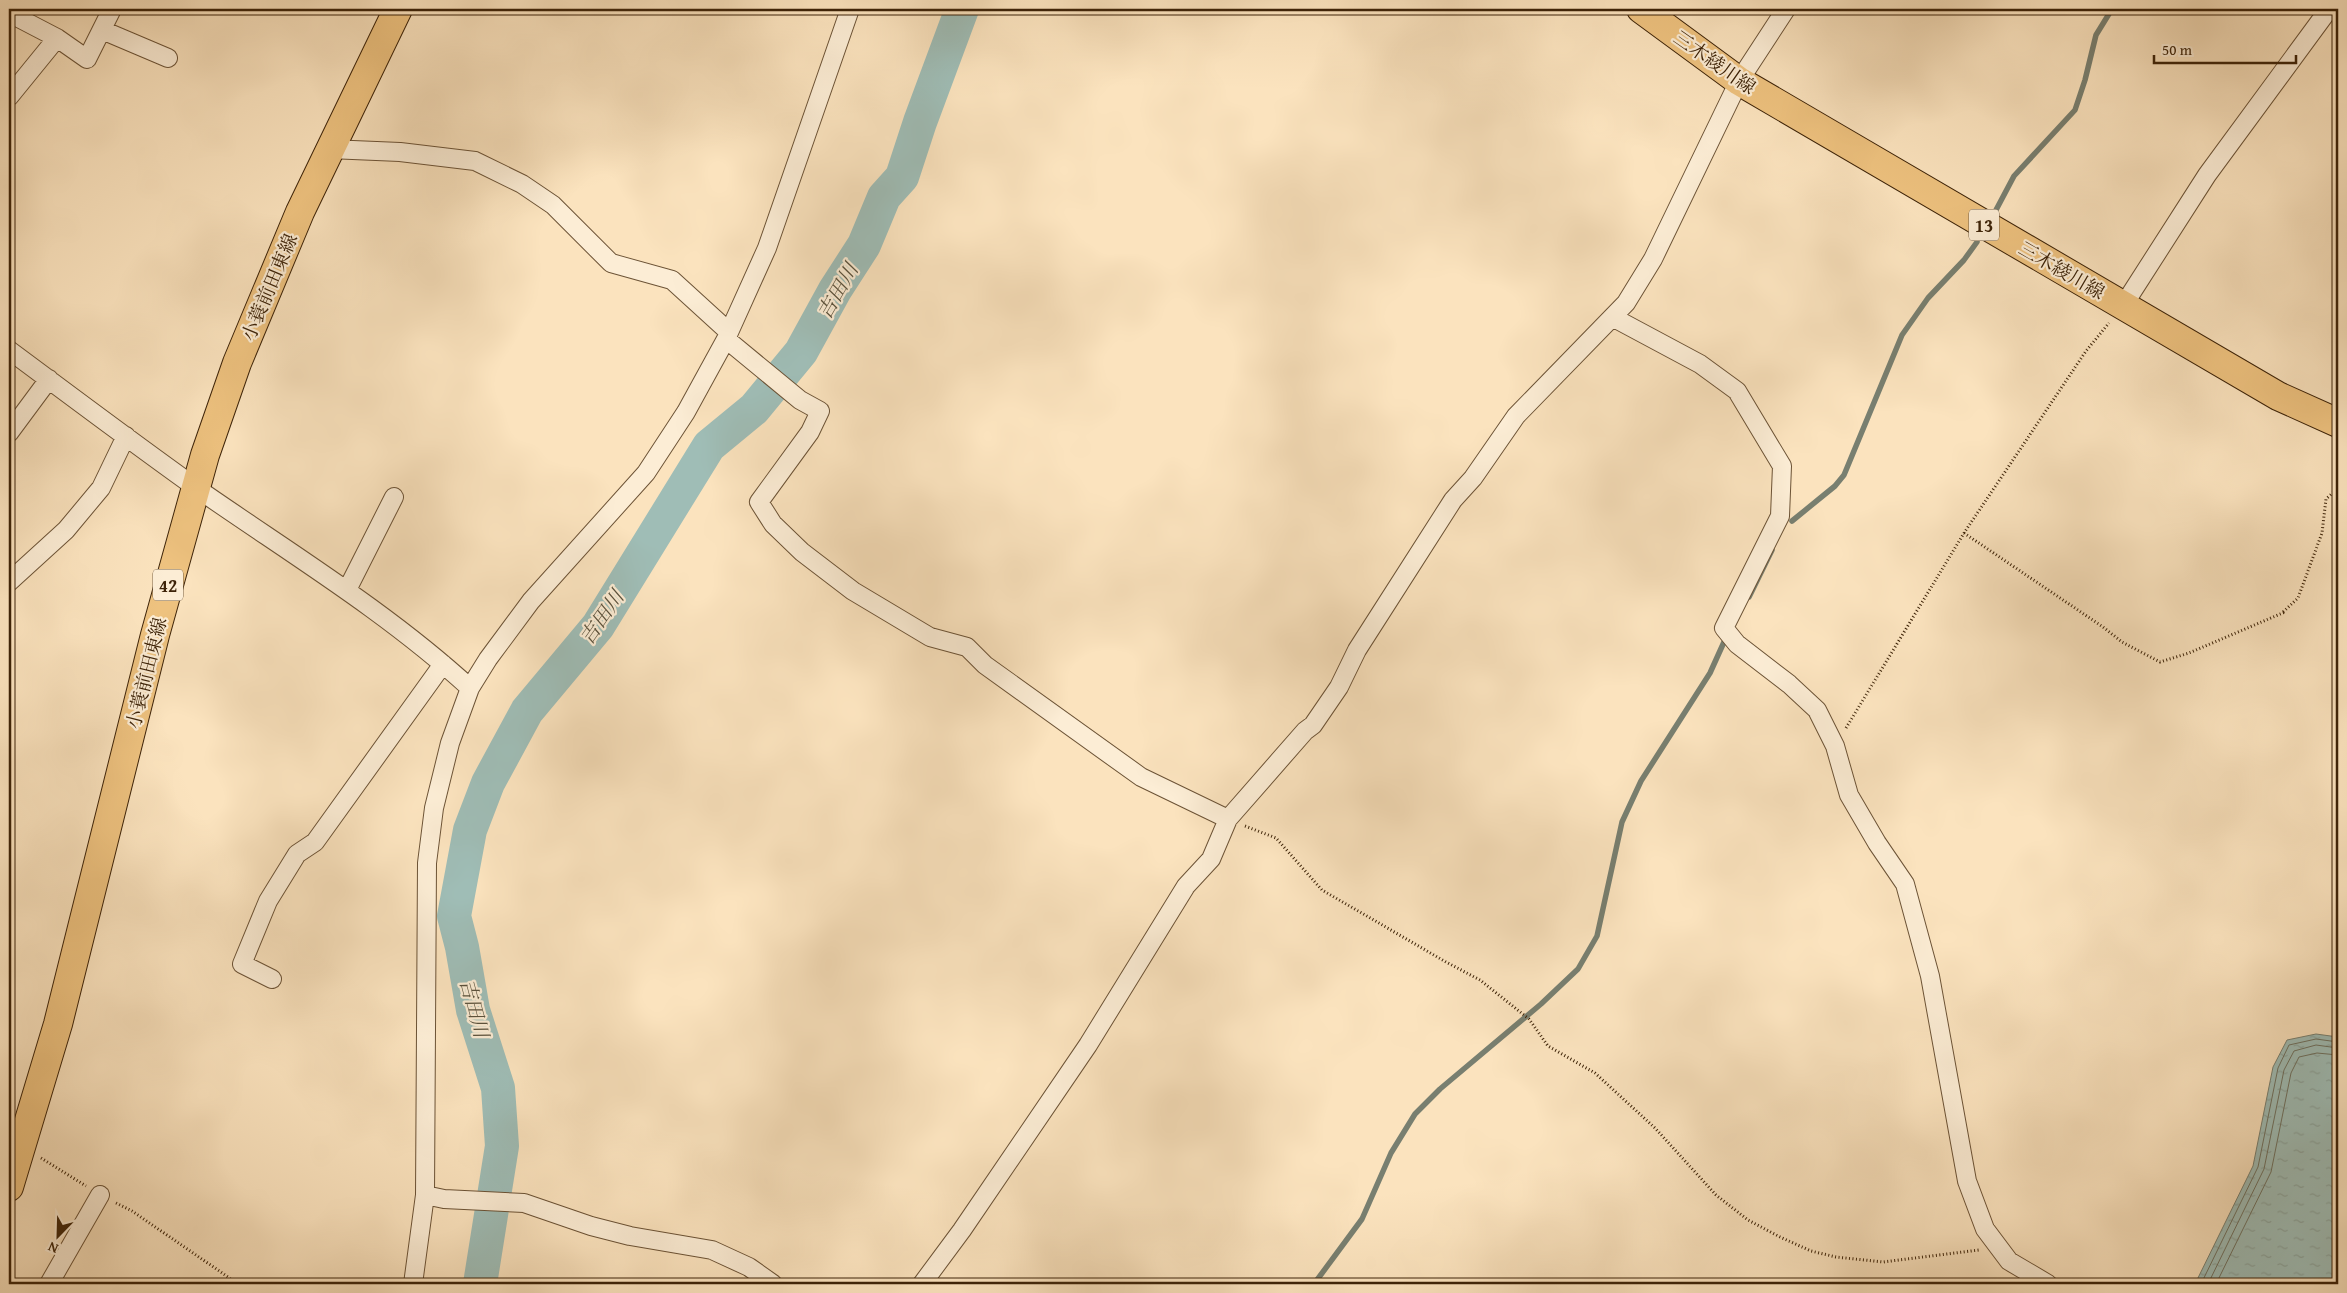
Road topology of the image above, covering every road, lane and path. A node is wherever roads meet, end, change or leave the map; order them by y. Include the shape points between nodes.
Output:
1 (112, 9) edge
2 (398, 9) edge
3 (850, 9) edge
4 (1641, 9) edge
5 (1786, 9) edge
6 (2329, 9) edge
7 (9, 13) edge
8 (102, 30) junction
9 (58, 38) junction
10 (168, 58) dead end
11 (1739, 81) junction
12 (12, 87) edge
13 (329, 149) junction
14 (2122, 306) junction
15 (1614, 318) junction
16 (727, 336) junction
17 (9, 350) edge
18 (49, 379) junction
19 (2338, 423) edge
20 (9, 433) edge
21 (126, 436) junction
22 (195, 487) junction
23 (2338, 488) edge
24 (394, 497) dead end
25 (1964, 532) junction
26 (9, 582) edge
27 (346, 590) junction
28 (443, 664) junction
29 (470, 688) junction
30 (1835, 746) junction
31 (1228, 819) junction
32 (272, 979) dead end
33 (15, 1143) edge
34 (9, 1187) edge
35 (100, 1195) junction
36 (425, 1195) junction
37 (1999, 1247) junction
38 (50, 1284) edge
39 (236, 1284) edge
40 (413, 1284) edge
41 (773, 1284) edge
42 (922, 1284) edge
43 (2048, 1284) edge

1 - 8 street
2 - 13 main road, 小蓑前田東線 / 42
3 - 16 street via 767,248
4 - 11 main road, 三木綾川線 / 13
5 - 11 street
6 - 14 street via 2207,175
7 - 9 street
8 - 9 street via 87,59
8 - 10 street
9 - 12 street
11 - 14 main road, 三木綾川線 / 13
11 - 15 street via 1653,259
13 - 16 street via 400,152 475,161 522,184 554,205 611,263 672,280
13 - 22 main road, 小蓑前田東線 / 42 via 237,363
14 - 19 main road, 三木綾川線 / 13 via 2278,396
14 - 25 path via 2086,351
15 - 30 street via 1700,364 1737,391 1782,466 1780,516 1724,628 1737,644 1789,684 1816,710
15 - 31 street via 1516,416 1473,478 1453,500 1313,725
16 - 29 street via 686,412 646,473 532,601
16 - 31 street via 800,400 820,411 810,432 759,502 773,524 802,552 853,591 930,637 967,647 985,665 1141,777
17 - 18 street
18 - 20 street
18 - 21 street
21 - 22 street
21 - 26 street via 101,488 66,530
22 - 27 street
22 - 33 main road, 小蓑前田東線 / 42 via 58,1024
23 - 25 path via 2326,500 2322,533 2298,598 2284,612 2160,662 2122,642
24 - 27 street
25 - 30 path
27 - 28 street
28 - 29 street
28 - 32 street via 316,842 297,854 268,901 242,964
29 - 36 street via 450,743 434,808 427,863
30 - 37 street via 1849,795 1905,884 1930,976 1967,1181 1985,1229
31 - 37 path via 1276,838 1322,890 1480,980 1529,1019 1548,1046 1595,1073 1655,1128 1716,1195 1748,1220 1811,1251 1836,1257 1883,1262
31 - 42 street via 1211,859 1186,886 1088,1045
33 - 34 main road, 小蓑前田東線 / 42
33 - 35 path
35 - 38 street
35 - 39 path via 132,1210
36 - 40 street
36 - 41 street via 524,1203 607,1230 712,1250 749,1267
37 - 43 street via 2009,1261

